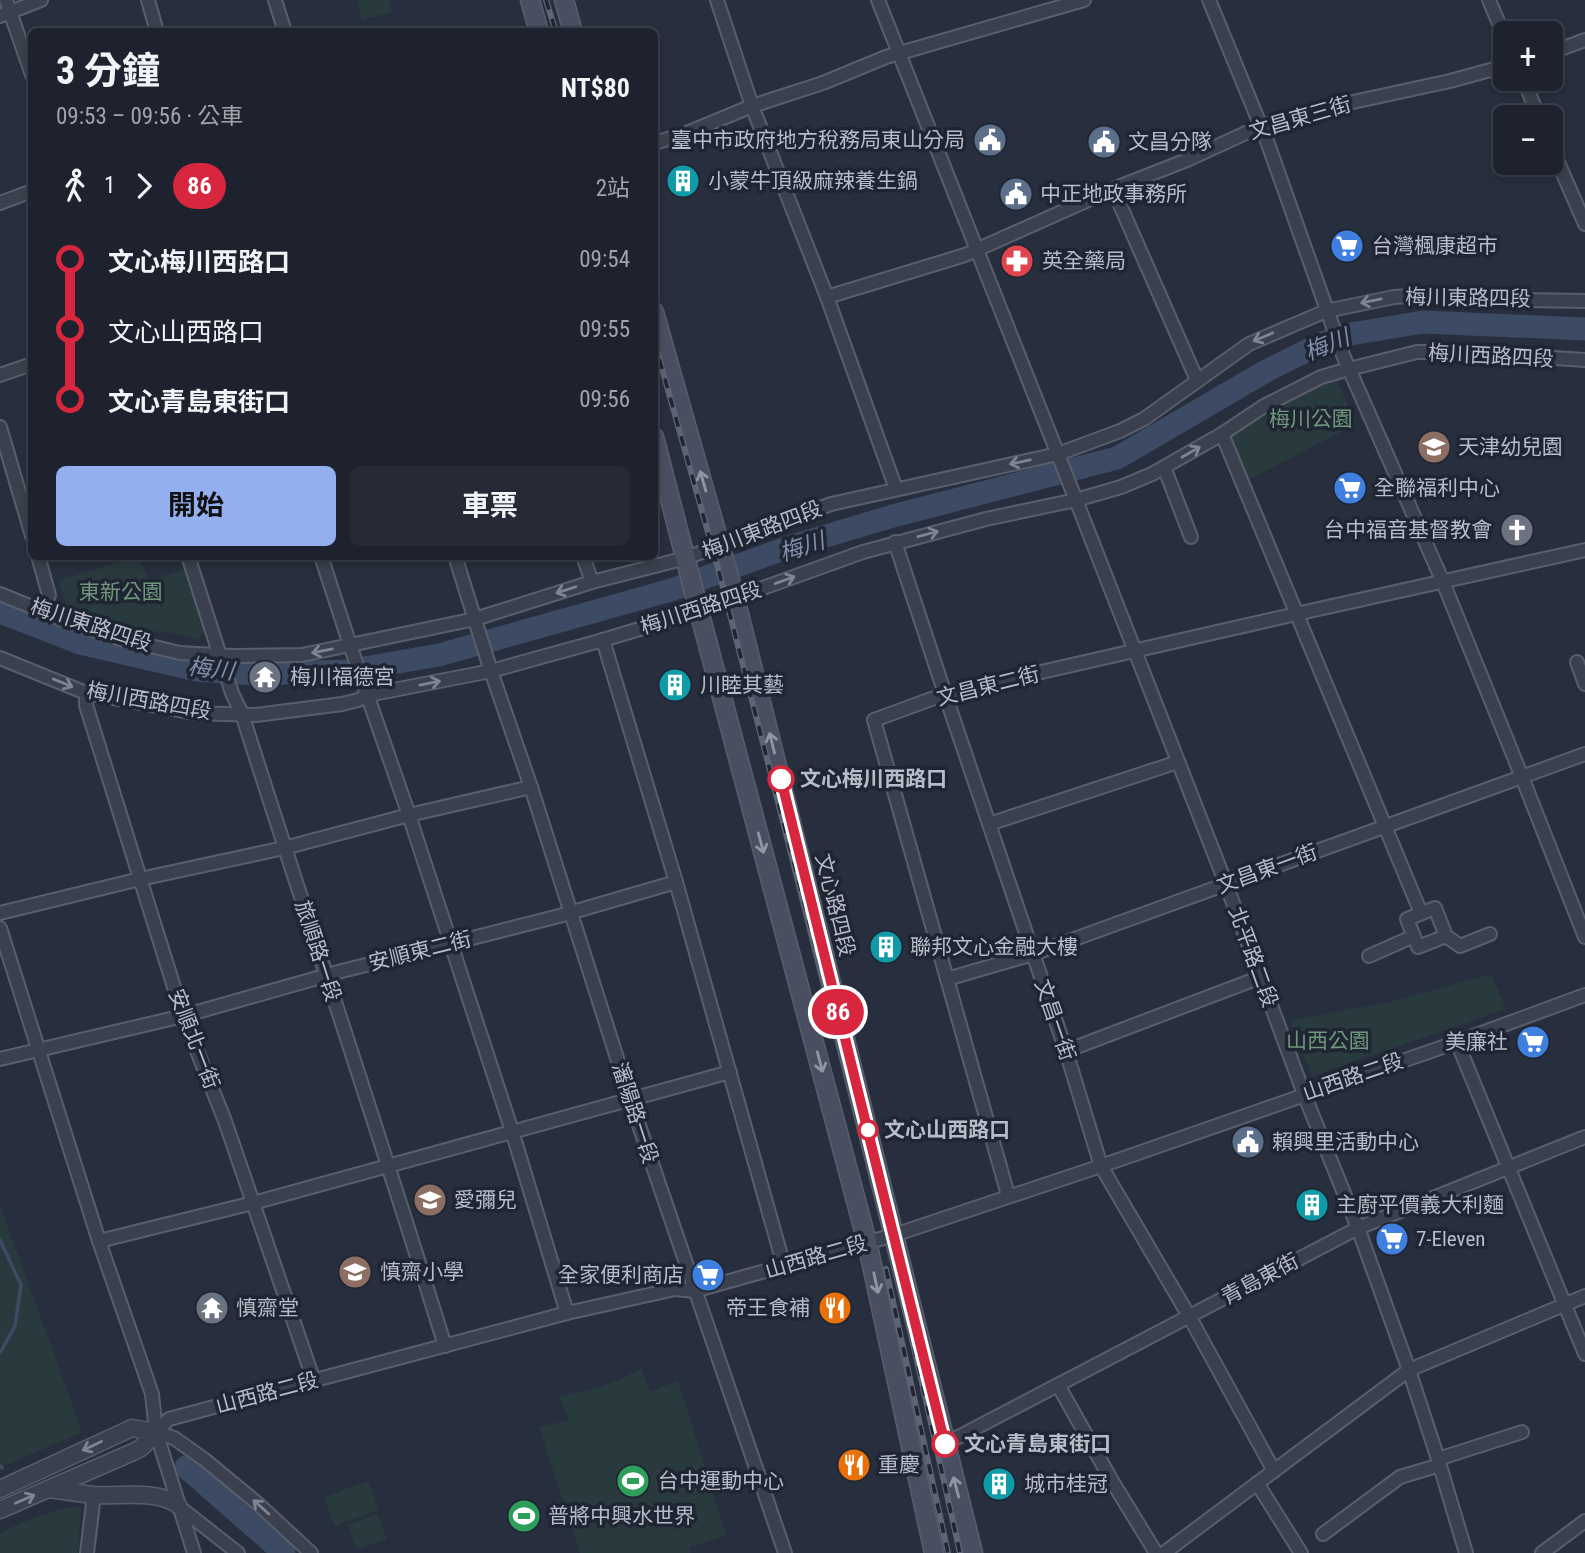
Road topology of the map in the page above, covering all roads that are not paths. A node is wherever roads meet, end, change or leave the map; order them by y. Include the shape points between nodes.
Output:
1 (41, 0) edge
2 (148, 0) edge
3 (275, 0) edge
4 (530, 0) edge
5 (564, 0) edge
6 (717, 0) edge
7 (878, 0) edge
8 (1084, 0) edge
9 (1209, 0) edge
10 (1489, 0) edge
11 (6, 10) edge
12 (1498, 21) edge
13 (157, 28) edge
14 (284, 28) edge
15 (538, 28) edge
16 (572, 28) edge
17 (1585, 40) edge
18 (1563, 48) edge
19 (898, 53) junction
20 (28, 65) edge
21 (1493, 69) edge
22 (752, 106) junction
23 (1261, 126) junction
24 (658, 143) edge
25 (1563, 174) edge
26 (1113, 189) junction
27 (28, 192) edge
28 (0, 203) edge
29 (1585, 224) edge
30 (978, 249) junction
31 (827, 297) junction
32 (1585, 301) edge
33 (1326, 311) junction
34 (658, 326) edge
35 (1585, 360) edge
36 (28, 365) edge
37 (1349, 369) junction
38 (0, 375) edge
39 (1197, 380) junction
40 (0, 427) edge
41 (1222, 434) junction
42 (658, 452) edge
43 (1060, 460) junction
44 (1164, 467) junction
45 (897, 489) junction
46 (1076, 500) junction
47 (28, 522) edge
48 (1191, 537) dead end
49 (895, 542) junction
50 (722, 546) junction
51 (1585, 550) edge
52 (686, 558) junction
53 (39, 560) edge
54 (189, 560) edge
55 (322, 560) edge
56 (456, 560) edge
57 (584, 560) edge
58 (592, 582) junction
59 (1443, 582) junction
60 (0, 594) edge
61 (735, 598) junction
62 (699, 611) junction
63 (42, 612) junction
64 (1296, 614) junction
65 (475, 620) junction
66 (604, 640) junction
67 (350, 645) junction
68 (1135, 651) junction
69 (0, 658) edge
70 (222, 662) junction
71 (1577, 662) dead end
72 (491, 671) junction
73 (1585, 684) edge
74 (86, 693) junction
75 (945, 694) junction
76 (368, 695) junction
77 (242, 714) junction
78 (1585, 754) edge
79 (1178, 762) junction
80 (1522, 777) junction
81 (531, 787) junction
82 (409, 815) junction
83 (989, 824) junction
84 (1384, 826) junction
85 (284, 848) junction
86 (141, 879) junction
87 (676, 882) junction
88 (1226, 884) junction
89 (570, 913) junction
90 (1421, 913) junction
91 (0, 914) edge
92 (0, 929) edge
93 (1490, 934) dead end
94 (1414, 936) junction
95 (1446, 936) junction
96 (1585, 937) edge
97 (451, 944) junction
98 (1033, 954) junction
99 (1369, 956) dead end
100 (327, 975) junction
101 (1261, 977) junction
102 (947, 979) junction
103 (1585, 995) edge
104 (183, 1016) junction
105 (1457, 1042) junction
106 (37, 1049) junction
107 (1066, 1051) junction
108 (0, 1059) edge
109 (730, 1072) junction
110 (1304, 1094) junction
111 (630, 1099) junction
112 (512, 1131) junction
113 (1585, 1137) edge
114 (388, 1165) junction
115 (1101, 1166) junction
116 (1509, 1168) junction
117 (1008, 1195) junction
118 (253, 1203) junction
119 (1357, 1228) junction
120 (894, 1235) junction
121 (99, 1241) junction
122 (867, 1242) junction
123 (784, 1266) junction
124 (695, 1291) junction
125 (1585, 1296) edge
126 (1565, 1304) junction
127 (567, 1314) junction
128 (1189, 1316) junction
129 (445, 1346) junction
130 (1585, 1354) edge
131 (1409, 1370) junction
132 (314, 1381) junction
133 (1058, 1385) junction
134 (156, 1432) junction
135 (1521, 1432) dead end
136 (945, 1444) junction
137 (1439, 1462) junction
138 (1274, 1471) junction
139 (1256, 1483) junction
140 (0, 1489) edge
141 (49, 1489) junction
142 (94, 1495) junction
143 (178, 1505) junction
144 (0, 1510) edge
145 (1585, 1521) edge
146 (1323, 1534) dead end
147 (87, 1553) edge
148 (194, 1553) edge
149 (238, 1553) edge
150 (311, 1553) edge
151 (785, 1553) edge
152 (934, 1553) edge
153 (973, 1553) edge
154 (1156, 1553) edge
155 (1164, 1553) edge
156 (1301, 1553) edge
157 (1466, 1553) edge
158 (1542, 1553) edge

1 - 11 street
2 - 13 street
3 - 14 street
4 - 15 main road
5 - 16 main road
6 - 22 street
7 - 19 street, 北平路二段
8 - 19 street
9 - 23 street
10 - 12 street
11 - 20 street
17 - 18 street
19 - 22 street
19 - 30 street, 北平路二段
21 - 23 street, 文昌東三街
22 - 24 street
22 - 31 street
23 - 26 street, 文昌東三街
23 - 33 street
25 - 29 street
26 - 30 street, 文昌東三街
26 - 39 street
27 - 28 street
30 - 31 street, 文昌東三街
30 - 43 street, 北平路二段
31 - 45 street
32 -> 33 street, 梅川東路四段 via 1426,295
33 - 37 street
33 -> 39 street, 梅川東路四段 via 1249,344
50 -> 34 main road, 文心路四段
35 - 37 street, 梅川西路四段 via 1417,352
36 - 38 street
37 - 41 street, 梅川西路四段 via 1321,377 1264,406
37 - 59 street
39 - 43 street, 梅川東路四段 via 1144,419
40 - 47 street
44 -> 41 street, 梅川西路四段
41 - 64 street
42 - 52 main road
43 -> 45 street, 梅川東路四段
43 - 46 street, 北平路二段
44 - 46 street, 梅川西路四段 via 1121,487
44 - 48 street
45 - 50 street, 梅川東路四段 via 831,504
49 -> 46 street, 梅川西路四段
46 - 68 street, 北平路二段
61 -> 49 street, 梅川西路四段
49 - 75 street, 文昌一街
50 - 52 street, 梅川東路四段
50 - 61 main road, 文心路四段
51 - 59 street, 文昌東二街
52 - 58 street, 梅川東路四段
52 - 62 main road
53 - 63 street via 49,595
54 - 70 street, 旅順路一段
55 - 67 street
56 - 65 street, 瀋陽路一段
57 - 58 street
58 -> 65 street, 梅川東路四段
59 - 64 street, 文昌東二街
59 - 80 street
60 - 63 street, 梅川東路四段
61 - 62 street, 梅川西路四段
120 -> 61 main road, 文心路四段
62 - 66 street, 梅川西路四段
62 -> 122 main road
63 - 70 street, 梅川東路四段 via 121,639
64 - 68 street, 文昌東二街
64 - 84 street
65 - 67 street, 梅川東路四段
65 - 72 street, 瀋陽路一段
66 - 72 street, 梅川西路四段
66 - 87 street
67 -> 70 street, 梅川東路四段 via 302,655
67 - 76 street
68 - 75 street, 文昌東二街
68 - 79 street, 北平路二段
69 -> 74 street, 梅川西路四段
70 - 77 street, 旅順路一段
71 - 73 street
76 -> 72 street, 梅川西路四段
72 - 81 street, 瀋陽路一段
74 - 77 street, 梅川西路四段 via 194,713
74 - 86 street, 安順北一街
75 - 83 street, 文昌一街
75 - 102 street, 文昌東二街 via 874,720
76 - 77 street, 梅川西路四段 via 342,704
76 - 82 street
77 - 85 street, 旅順路一段
78 - 80 street, 文昌東一街
79 - 83 street
79 - 88 street, 北平路二段
80 - 84 street, 文昌東一街
80 - 96 street
81 - 82 street
81 - 89 street, 瀋陽路一段
82 - 85 street
82 - 97 street
83 - 98 street, 文昌一街
84 - 88 street, 文昌東一街
84 - 90 street
85 - 86 street
85 - 100 street, 旅順路一段
86 - 91 street
86 - 104 street, 安順北一街
87 - 89 street, 安順東二街
87 - 109 street
88 - 98 street, 文昌東一街
88 - 101 street, 北平路二段
89 - 97 street, 安順東二街
89 - 111 street, 瀋陽路一段
90 - 94 street via 1407,919
90 - 95 street via 1435,908
92 - 106 street
93 - 95 street via 1460,946
94 - 95 street via 1418,947
94 - 99 street
97 - 100 street, 安順東二街
97 - 112 street
98 - 102 street, 文昌東一街
98 - 107 street, 文昌一街
100 - 104 street, 安順東二街
100 - 114 street, 旅順路一段
101 - 107 street
101 - 110 street, 北平路二段
102 - 117 street, 文昌東二街
103 - 105 street, 山西路二段
104 - 106 street, 安順東二街
104 - 118 street, 安順北一街
105 - 110 street, 山西路二段
105 - 116 street
106 - 108 street, 安順東二街
106 - 121 street
107 - 115 street, 文昌一街
109 - 111 street
109 - 123 street
110 - 115 street, 山西路二段
110 - 119 street, 北平路二段
111 - 112 street
111 - 124 street, 瀋陽路一段
112 - 114 street
112 - 127 street
113 - 116 street, 青島東街
114 - 118 street
114 - 129 street, 旅順路一段
115 - 117 street, 山西路二段
115 - 128 street, 文昌一街
116 - 119 street, 青島東街
116 - 126 street
117 - 120 street, 山西路二段
118 - 121 street
118 - 132 street, 安順北一街
119 - 128 street, 青島東街
119 - 131 street, 北平路二段
120 - 122 street, 山西路二段
120 - 136 main road, 文心路四段
121 - 134 street via 152,1394
122 - 123 street, 山西路二段
122 -> 152 main road
123 - 124 street, 山西路二段
124 - 127 street, 山西路二段 via 675,1289
124 - 151 street, 瀋陽路一段
125 - 126 street
126 - 130 street
126 - 131 street
127 - 129 street, 山西路二段
128 - 133 street, 青島東街
128 - 138 street, 文昌一街
129 - 132 street, 山西路二段
131 - 137 street, 北平路二段
131 - 138 street
132 - 134 street, 山西路二段 via 169,1419
133 - 136 street, 青島東街
133 - 154 street
134 -> 140 street via 132,1427
134 - 141 street, 山西路二段 via 141,1448
134 - 143 street
150 -> 134 street via 205,1460 174,1438
135 - 137 street
153 -> 136 main road, 文心路四段
137 - 146 street via 1400,1477
137 - 157 street, 北平路二段
138 - 139 street
139 - 155 street
139 - 156 street
141 - 142 street
144 -> 141 street, 山西路二段
142 - 143 street via 144,1495
142 - 147 street
143 - 148 street
143 - 149 street
145 - 158 street

